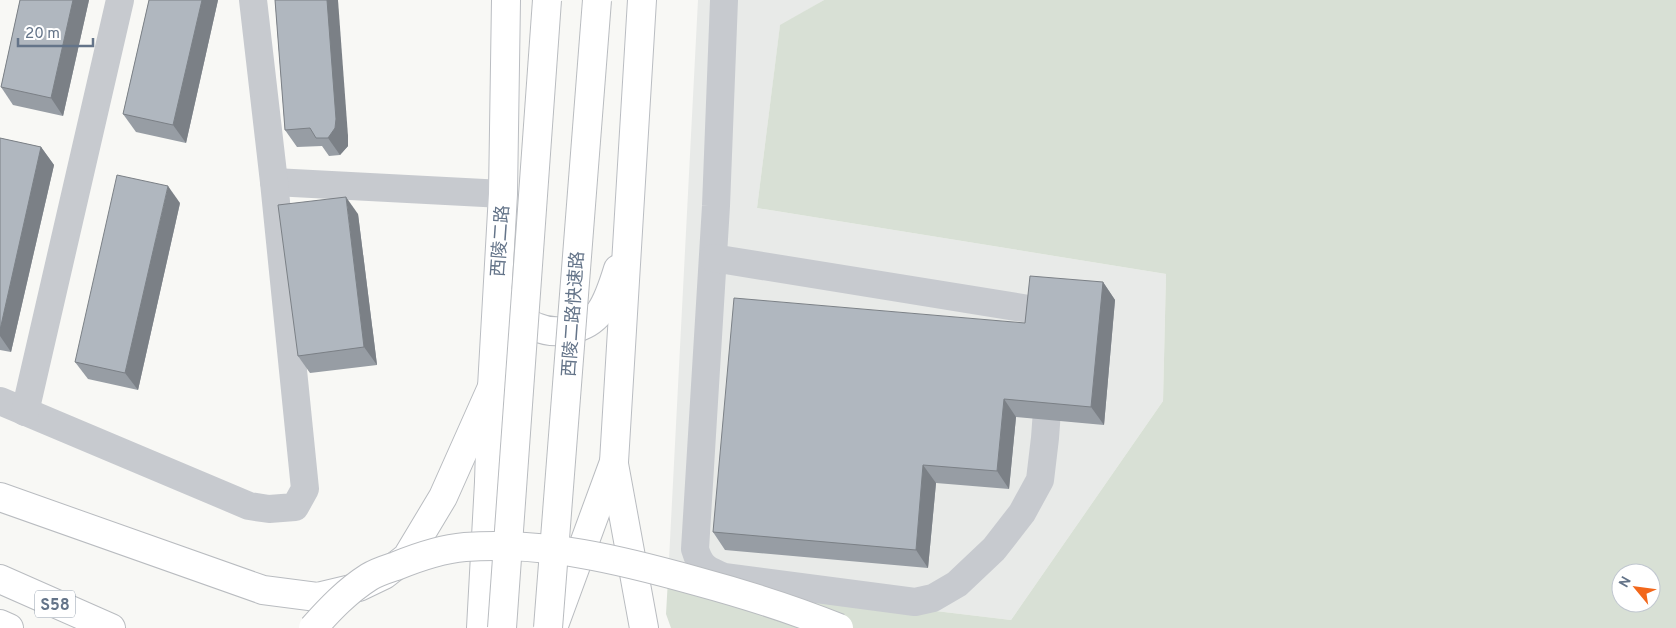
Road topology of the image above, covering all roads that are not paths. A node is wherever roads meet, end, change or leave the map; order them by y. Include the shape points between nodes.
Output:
1 (120, 0) edge
2 (253, 0) edge
3 (506, 0) edge
4 (547, 0) edge
5 (597, 0) edge
6 (642, 0) edge
7 (724, 0) edge
8 (274, 182) junction
9 (503, 194) junction
10 (628, 216) junction
11 (500, 246) junction
12 (731, 261) junction
13 (492, 387) junction
14 (0, 401) edge
15 (25, 412) junction
16 (614, 462) junction
17 (0, 497) edge
18 (0, 579) edge
19 (0, 624) edge
20 (9, 628) edge
21 (110, 628) edge
22 (313, 628) edge
23 (481, 628) edge
24 (502, 628) edge
25 (548, 628) edge
26 (554, 628) edge
27 (644, 628) edge
28 (839, 628) edge

1 - 15 lane
2 - 8 lane
3 - 9 main road, 西陵二路
4 - 24 main road, bridge
5 - 25 main road, 西陵二路快速路, bridge
6 - 10 main road
7 - 12 lane via 715,224
8 - 9 lane
8 - 15 lane via 305,489 295,507 269,509 249,506
9 - 11 main road, 西陵二路
10 - 11 main road via 623,254 614,284 599,312 580,328 555,331 536,327 518,314 503,283
10 - 16 main road
11 - 13 main road, 西陵二路
12 - 12 lane via 710,293 695,549 698,561 711,572 724,577 914,602 933,598 957,584 994,549 1022,513 1040,480 1052,327 1048,317 1035,310
13 - 17 main road via 443,497 407,557 384,575 359,587 317,597 263,590
13 - 23 main road, 西陵二路
14 - 15 lane
16 - 26 main road
16 - 27 main road
18 - 21 main road, S58
19 - 20 main road
22 - 28 main road, bridge via 335,603 370,576 421,556 465,547 523,547 596,556 650,568 742,594

